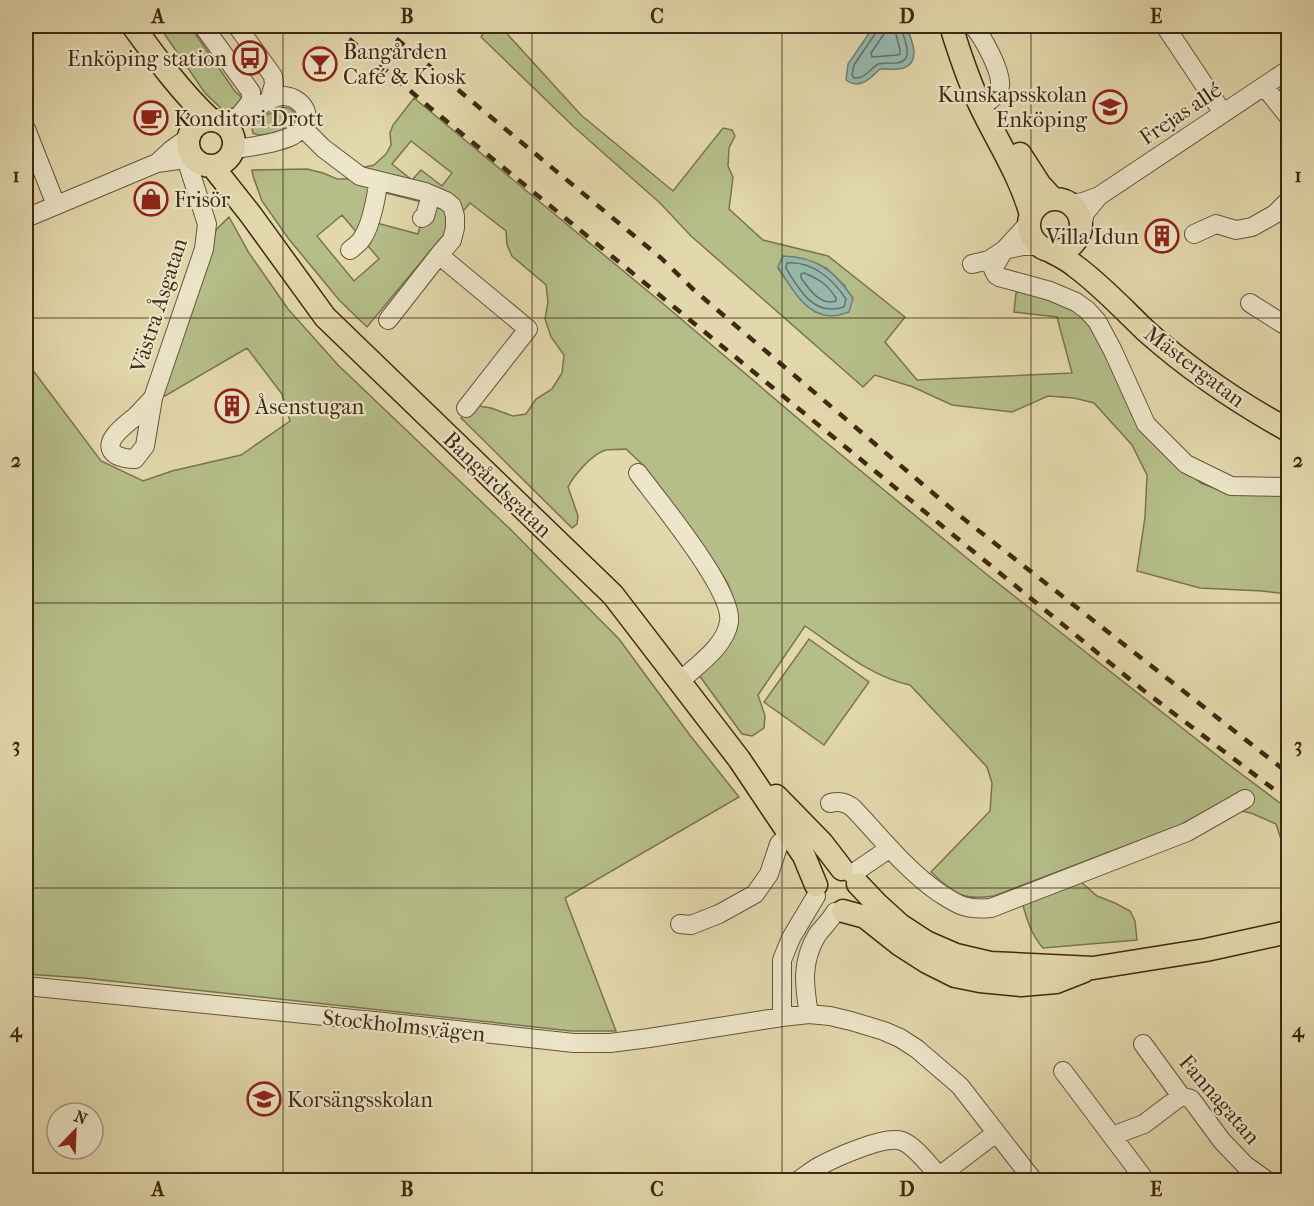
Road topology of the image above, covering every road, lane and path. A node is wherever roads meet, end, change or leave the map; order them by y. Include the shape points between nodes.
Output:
1 (133, 26) edge
2 (203, 26) edge
3 (237, 26) edge
4 (951, 26) edge
5 (958, 26) edge
6 (974, 26) edge
7 (1164, 26) edge
8 (1288, 70) edge
9 (1264, 86) junction
10 (269, 100) junction
11 (989, 101) junction
12 (1222, 113) junction
13 (1288, 117) edge
14 (303, 128) junction
15 (26, 129) edge
16 (213, 140) junction
17 (378, 181) junction
18 (431, 195) junction
19 (1099, 196) junction
20 (1062, 201) junction
21 (1288, 201) edge
22 (57, 205) junction
23 (26, 218) edge
24 (422, 218) dead end
25 (1030, 219) junction
26 (1080, 232) junction
27 (1194, 234) dead end
28 (1046, 249) junction
29 (350, 250) dead end
30 (1004, 250) junction
31 (440, 255) junction
32 (972, 264) dead end
33 (1107, 293) junction
34 (1250, 303) dead end
35 (388, 320) dead end
36 (1287, 324) edge
37 (153, 398) dead end
38 (466, 408) dead end
39 (1288, 430) edge
40 (638, 473) dead end
41 (1288, 487) edge
42 (680, 682) junction
43 (739, 759) junction
44 (1245, 799) dead end
45 (831, 803) dead end
46 (789, 834) junction
47 (890, 848) junction
48 (850, 876) junction
49 (816, 890) junction
50 (839, 912) junction
51 (680, 924) dead end
52 (1288, 932) edge
53 (1093, 968) junction
54 (26, 986) edge
55 (809, 1014) junction
56 (782, 1017) junction
57 (1143, 1044) dead end
58 (1062, 1071) dead end
59 (1181, 1096) junction
60 (996, 1133) junction
61 (1112, 1136) junction
62 (937, 1178) edge
63 (798, 1180) edge
64 (1033, 1180) edge
65 (1145, 1180) edge
66 (1266, 1180) edge

1 - 16 main road, Bangårdsgatan
2 - 16 street via 251,92 251,101
3 - 10 street via 273,76
4 - 25 main road via 980,105 1027,199
5 - 11 main road, Mästergatan
6 - 11 street via 1000,78 998,93
7 - 12 street
8 - 9 street, Frejas allé
9 - 12 street, Frejas allé
9 - 13 street
10 - 14 street via 286,96 303,104
10 - 16 street
11 - 20 main road, Mästergatan via 1034,177
12 - 19 street, Frejas allé
14 - 16 street via 291,137 269,143
14 - 17 street via 360,176
15 - 22 street
16 - 22 street via 171,150 157,164
16 - 37 street, Västra Åsgatan via 189,168 207,235
16 - 42 main road, Bangårdsgatan via 251,215 325,317 613,595
17 - 18 street
17 - 29 street via 365,235
18 - 24 street
18 - 31 street via 452,206 455,216 452,240
19 - 20 street, Frejas allé via 1083,202
19 - 26 street, Frejas allé via 1085,213
20 - 25 main road via 1047,200
20 - 26 main road, Mästergatan via 1078,210
21 - 27 street via 1252,227 1236,230 1216,224
22 - 23 street
25 - 28 main road via 1031,236
25 - 30 street
26 - 28 main road via 1070,248
26 - 33 main road, Mästergatan via 1085,257
28 - 30 street via 1023,246
28 - 33 main road, Mästergatan via 1075,265
30 - 32 street via 989,260
30 - 41 street via 993,269 996,275 1050,291 1088,310 1113,351 1146,424 1186,464 1231,486
31 - 35 street
31 - 38 street via 528,329
33 - 39 main road, Mästergatan via 1212,384
34 - 36 street
40 - 42 street via 707,565 728,605 724,637
42 - 43 main road, Bangårdsgatan
43 - 46 main road, Bangårdsgatan
43 - 48 main road, Bangårdsgatan
44 - 47 street via 1187,832 991,908 975,909 950,900
45 - 47 street via 838,801 852,807
46 - 49 main road, Bangårdsgatan via 804,856
46 - 51 street via 779,844 769,874 755,894 719,914 691,925
47 - 48 street
48 - 49 main road via 831,869 821,875
48 - 50 main road via 858,895 852,905
48 - 53 main road via 900,925 956,955 990,963
49 - 50 main road via 822,906
49 - 56 street via 782,960
50 - 53 main road via 865,917 899,944 955,976 1021,985 1056,982
50 - 55 street via 815,939 807,958
52 - 53 main road
54 - 56 street, Stockholmsvägen via 574,1043 610,1043
55 - 56 street, Stockholmsvägen
55 - 60 street, Stockholmsvägen via 851,1021 900,1038 960,1086
57 - 59 street, Fannagatan
58 - 61 street
59 - 61 street via 1144,1124
59 - 66 street, Fannagatan via 1191,1099 1222,1141
60 - 62 street
60 - 64 street, Stockholmsvägen
61 - 65 street
62 - 63 street via 911,1147 892,1139 817,1167

